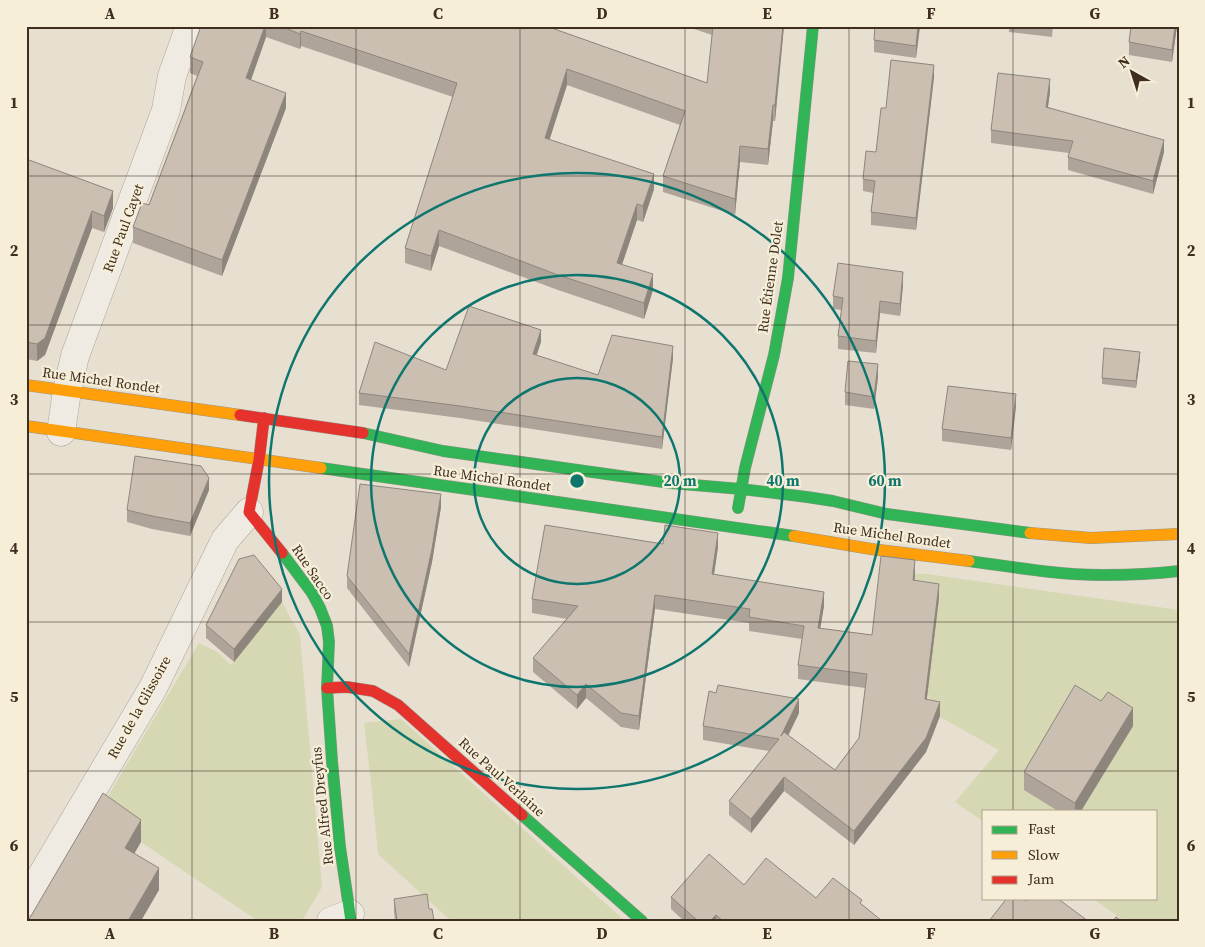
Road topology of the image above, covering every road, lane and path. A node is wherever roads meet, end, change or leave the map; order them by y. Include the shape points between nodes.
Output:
1 (190, 26) edge
2 (813, 26) edge
3 (26, 385) edge
4 (67, 391) junction
5 (264, 418) junction
6 (26, 426) edge
7 (61, 432) junction
8 (259, 460) junction
9 (741, 489) junction
10 (249, 512) junction
11 (735, 528) junction
12 (1179, 534) edge
13 (1179, 571) edge
14 (327, 688) junction
15 (26, 902) edge
16 (344, 918) edge
17 (642, 921) edge

1 - 4 street, Rue Paul Cayet via 172,76 166,110 78,348
2 - 9 main road, Rue Étienne Dolet via 788,278 774,355
3 - 4 main road, Rue Michel Rondet
4 - 5 main road, Rue Michel Rondet
4 - 7 street, Rue Paul Cayet
5 - 8 main road
5 - 9 main road, Rue Michel Rondet via 349,430 443,451 670,483
6 - 7 main road, Rue Michel Rondet
7 - 8 main road, Rue Michel Rondet
8 - 10 main road
8 - 11 main road, Rue Michel Rondet
9 - 11 main road, Rue Étienne Dolet
9 - 12 main road, Rue Michel Rondet via 1011,531 1091,538
10 - 14 main road, Rue Sacco via 320,608 327,626
10 - 15 street, Rue de la Glissoire via 225,540 153,688
11 - 13 main road, Rue Michel Rondet via 1056,572 1102,575
14 - 16 main road, Rue Alfred Dreyfus
14 - 17 main road, Rue Paul Verlaine via 347,687 373,692 398,705

